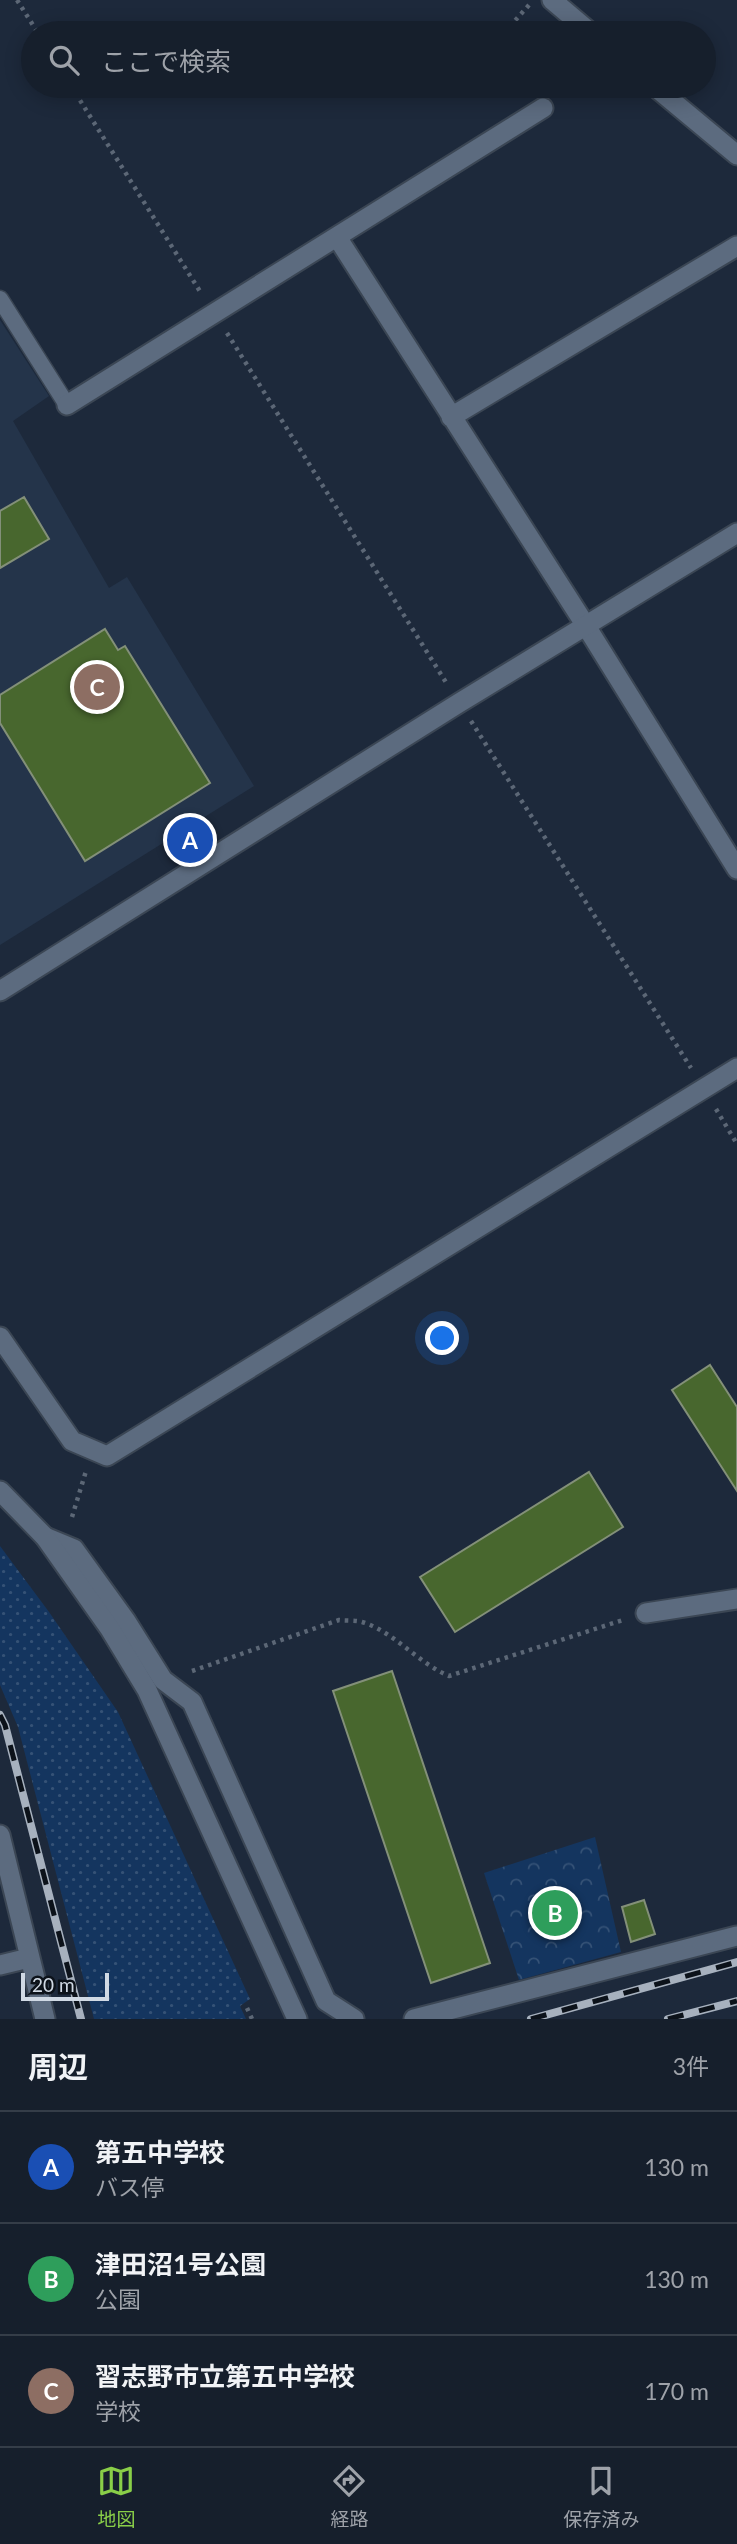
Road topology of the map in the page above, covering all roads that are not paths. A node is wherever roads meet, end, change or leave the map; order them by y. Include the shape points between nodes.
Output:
1 (552, 0) edge
2 (577, 21) edge
3 (668, 98) edge
4 (542, 108) dead end
5 (737, 155) edge
6 (337, 237) junction
7 (737, 246) edge
8 (0, 299) edge
9 (67, 405) joint
10 (451, 417) junction
11 (737, 533) edge
12 (586, 626) junction
13 (737, 869) edge
14 (0, 991) edge
15 (737, 1068) edge
16 (0, 1337) edge
17 (0, 1491) edge
18 (45, 1537) junction
19 (737, 1599) edge
20 (646, 1613) road end
21 (0, 1835) edge
22 (737, 1936) edge
23 (29, 1958) junction
24 (0, 1965) edge
25 (45, 2019) edge
26 (297, 2019) edge
27 (354, 2019) edge
28 (414, 2019) edge

1 - 2 street
3 - 5 street
4 - 6 street
6 - 9 street
6 - 10 street
7 - 10 street
8 - 9 lane
10 - 12 street
11 - 12 street
12 - 13 street
12 - 14 street
15 - 16 street via 107,1457 72,1441
17 - 18 street
18 - 26 street via 147,1690
18 - 27 street via 74,1549 163,1680 192,1702 326,2001
19 - 20 street
21 - 23 street
22 - 28 street
23 - 24 street
23 - 25 street

